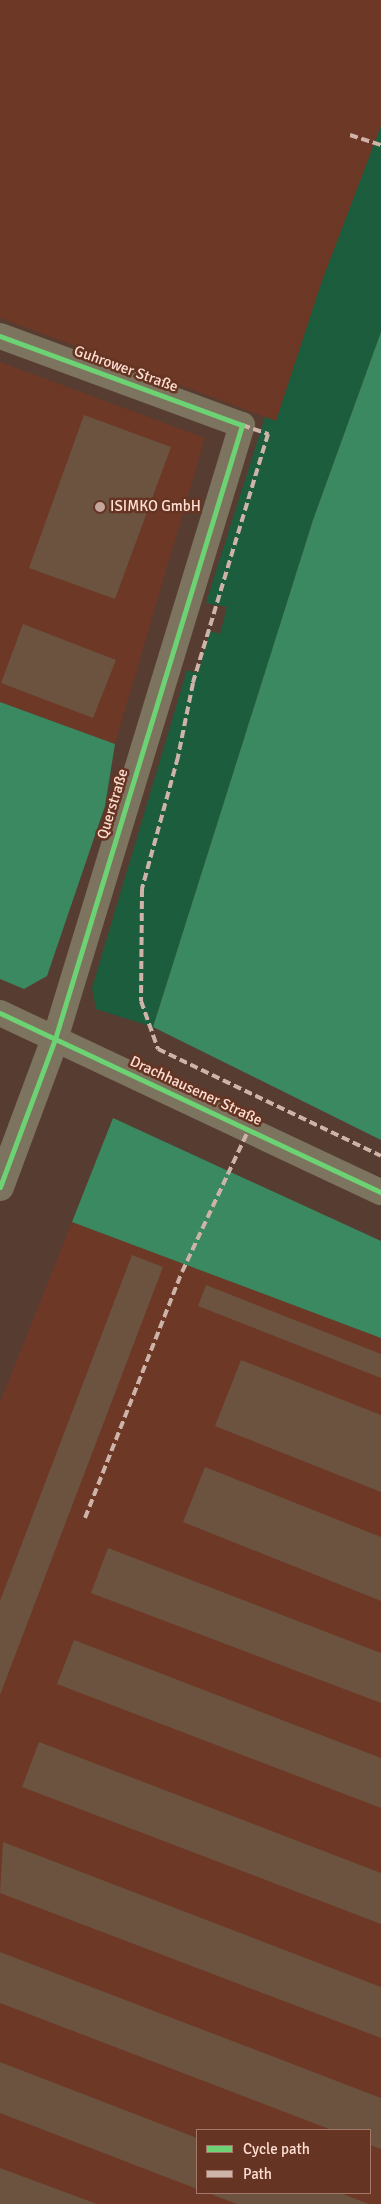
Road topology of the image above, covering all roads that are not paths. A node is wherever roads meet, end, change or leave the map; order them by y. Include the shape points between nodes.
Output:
1 (0, 336) edge
2 (242, 425) joint
3 (0, 1013) edge
4 (55, 1039) junction
5 (0, 1187) edge
6 (381, 1192) edge

1 - 2 street, Guhrower Straße
2 - 4 street, Querstraße
3 - 4 street, Drachhausener Straße
4 - 5 street, Querstraße
4 - 6 street, Drachhausener Straße

